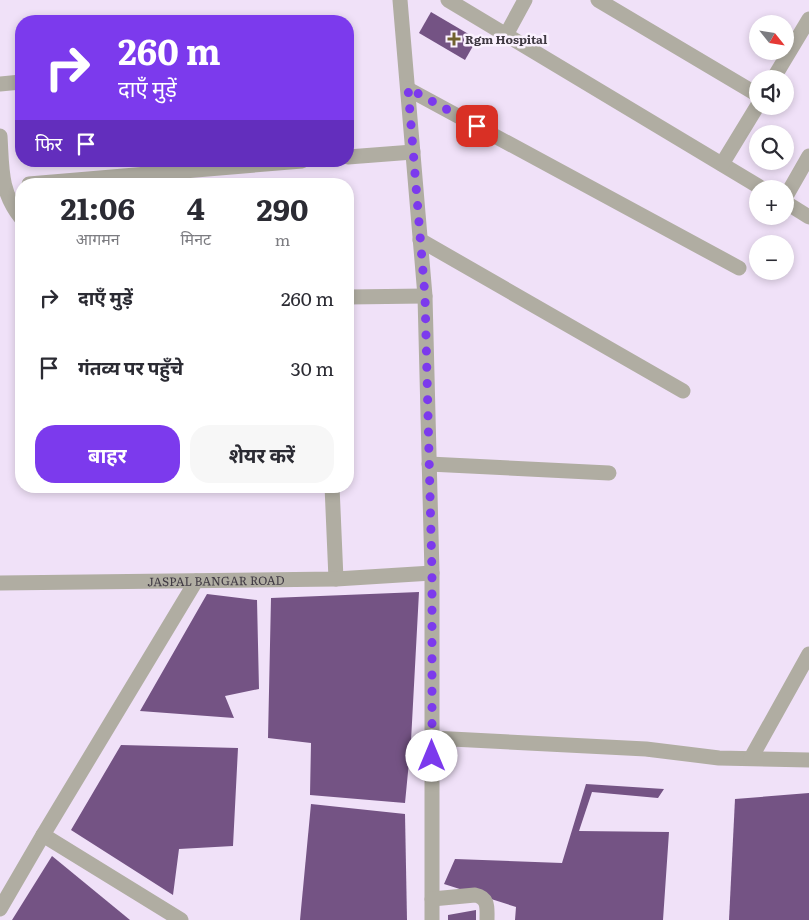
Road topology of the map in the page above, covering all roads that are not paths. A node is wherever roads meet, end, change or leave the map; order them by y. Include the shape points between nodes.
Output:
1 (400, 0) edge
2 (448, 0) edge
3 (524, 0) edge
4 (598, 0) edge
5 (809, 19) edge
6 (506, 35) junction
7 (778, 70) edge
8 (15, 83) edge
9 (0, 84) edge
10 (408, 88) junction
11 (749, 90) edge
12 (752, 115) edge
13 (0, 136) edge
14 (413, 152) junction
15 (809, 156) edge
16 (354, 157) edge
17 (722, 164) junction
18 (231, 167) edge
19 (100, 178) edge
20 (749, 180) edge
21 (794, 182) edge
22 (15, 185) edge
23 (2, 186) edge
24 (794, 208) edge
25 (15, 209) edge
26 (809, 217) edge
27 (420, 240) junction
28 (739, 268) dead end
29 (425, 296) junction
30 (354, 297) edge
31 (683, 391) dead end
32 (429, 464) junction
33 (608, 473) dead end
34 (332, 493) edge
35 (432, 573) junction
36 (336, 579) junction
37 (196, 581) junction
38 (0, 583) edge
39 (809, 654) edge
40 (432, 738) junction
41 (751, 758) junction
42 (809, 760) edge
43 (43, 835) junction
44 (432, 899) junction
45 (0, 909) edge
46 (181, 920) edge
47 (432, 920) edge
48 (487, 920) edge

1 - 10 street
2 - 6 street
3 - 6 street
4 - 11 street
5 - 7 street
6 - 17 street
8 - 9 street
10 - 14 street
10 - 28 street
12 - 17 street
13 - 23 street
14 - 16 street
14 - 27 street
15 - 21 street
17 - 20 street
18 - 19 street
22 - 23 street
23 - 25 street
24 - 26 street
27 - 29 street
27 - 31 street
29 - 30 street
29 - 32 street
32 - 33 street
32 - 35 street
34 - 36 street
35 - 36 street, JASPAL BANGAR ROAD
35 - 40 street
36 - 37 street, JASPAL BANGAR ROAD
37 - 38 street, JASPAL BANGAR ROAD
37 - 43 street
39 - 41 street
40 - 41 street
40 - 44 street
41 - 42 street
43 - 45 street
43 - 46 street
44 - 47 street
44 - 48 street via 482,896 486,899

